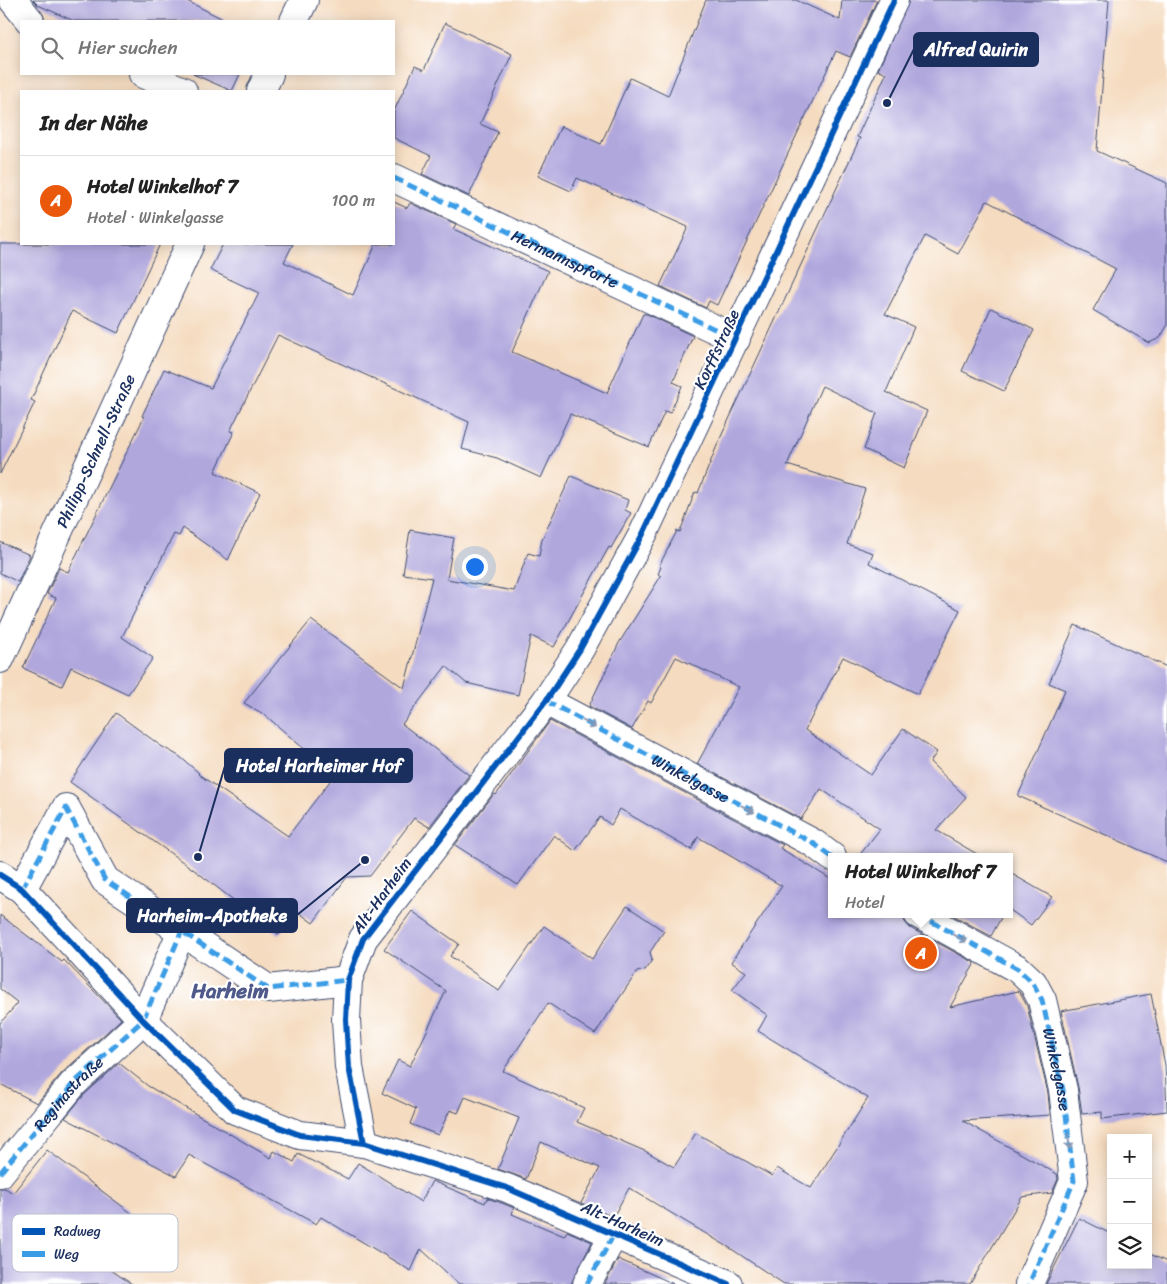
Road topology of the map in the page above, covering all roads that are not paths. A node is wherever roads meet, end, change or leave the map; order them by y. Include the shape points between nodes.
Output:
1 (14, 0) edge
2 (304, 0) edge
3 (894, 0) edge
4 (29, 20) edge
5 (294, 20) edge
6 (145, 75) edge
7 (268, 75) edge
8 (181, 90) edge
9 (261, 90) edge
10 (395, 178) edge
11 (190, 245) edge
12 (736, 339) junction
13 (0, 659) edge
14 (546, 701) junction
15 (828, 854) edge
16 (11, 882) edge
17 (925, 918) edge
18 (181, 933) junction
19 (348, 980) junction
20 (143, 1020) junction
21 (364, 1143) junction
22 (0, 1173) edge
23 (614, 1234) junction
24 (587, 1284) edge
25 (728, 1284) edge
26 (1029, 1284) edge

1 - 4 street
2 - 5 street
3 - 12 street, Korffstraße
6 - 8 street
7 - 9 street
10 - 12 street, Hermannspforte
11 - 13 street, Philipp-Schnell-Straße
12 - 14 street, Korffstraße via 643,534 580,649
14 -> 15 street, Winkelgasse via 813,843
14 - 19 street, Alt-Harheim via 364,939
16 - 18 street via 66,808 105,880
16 - 20 street, Alt-Harheim
17 -> 26 street, Winkelgasse via 1018,969 1042,1000 1063,1090 1074,1181
18 - 19 street via 268,989
18 - 20 street
19 - 21 street, Alt-Harheim via 349,1067
20 - 21 street, Alt-Harheim via 236,1110 300,1135
20 - 22 street, Reginastraße via 73,1084
21 - 23 street, Alt-Harheim via 507,1188
23 - 24 street
23 - 25 street, Alt-Harheim

